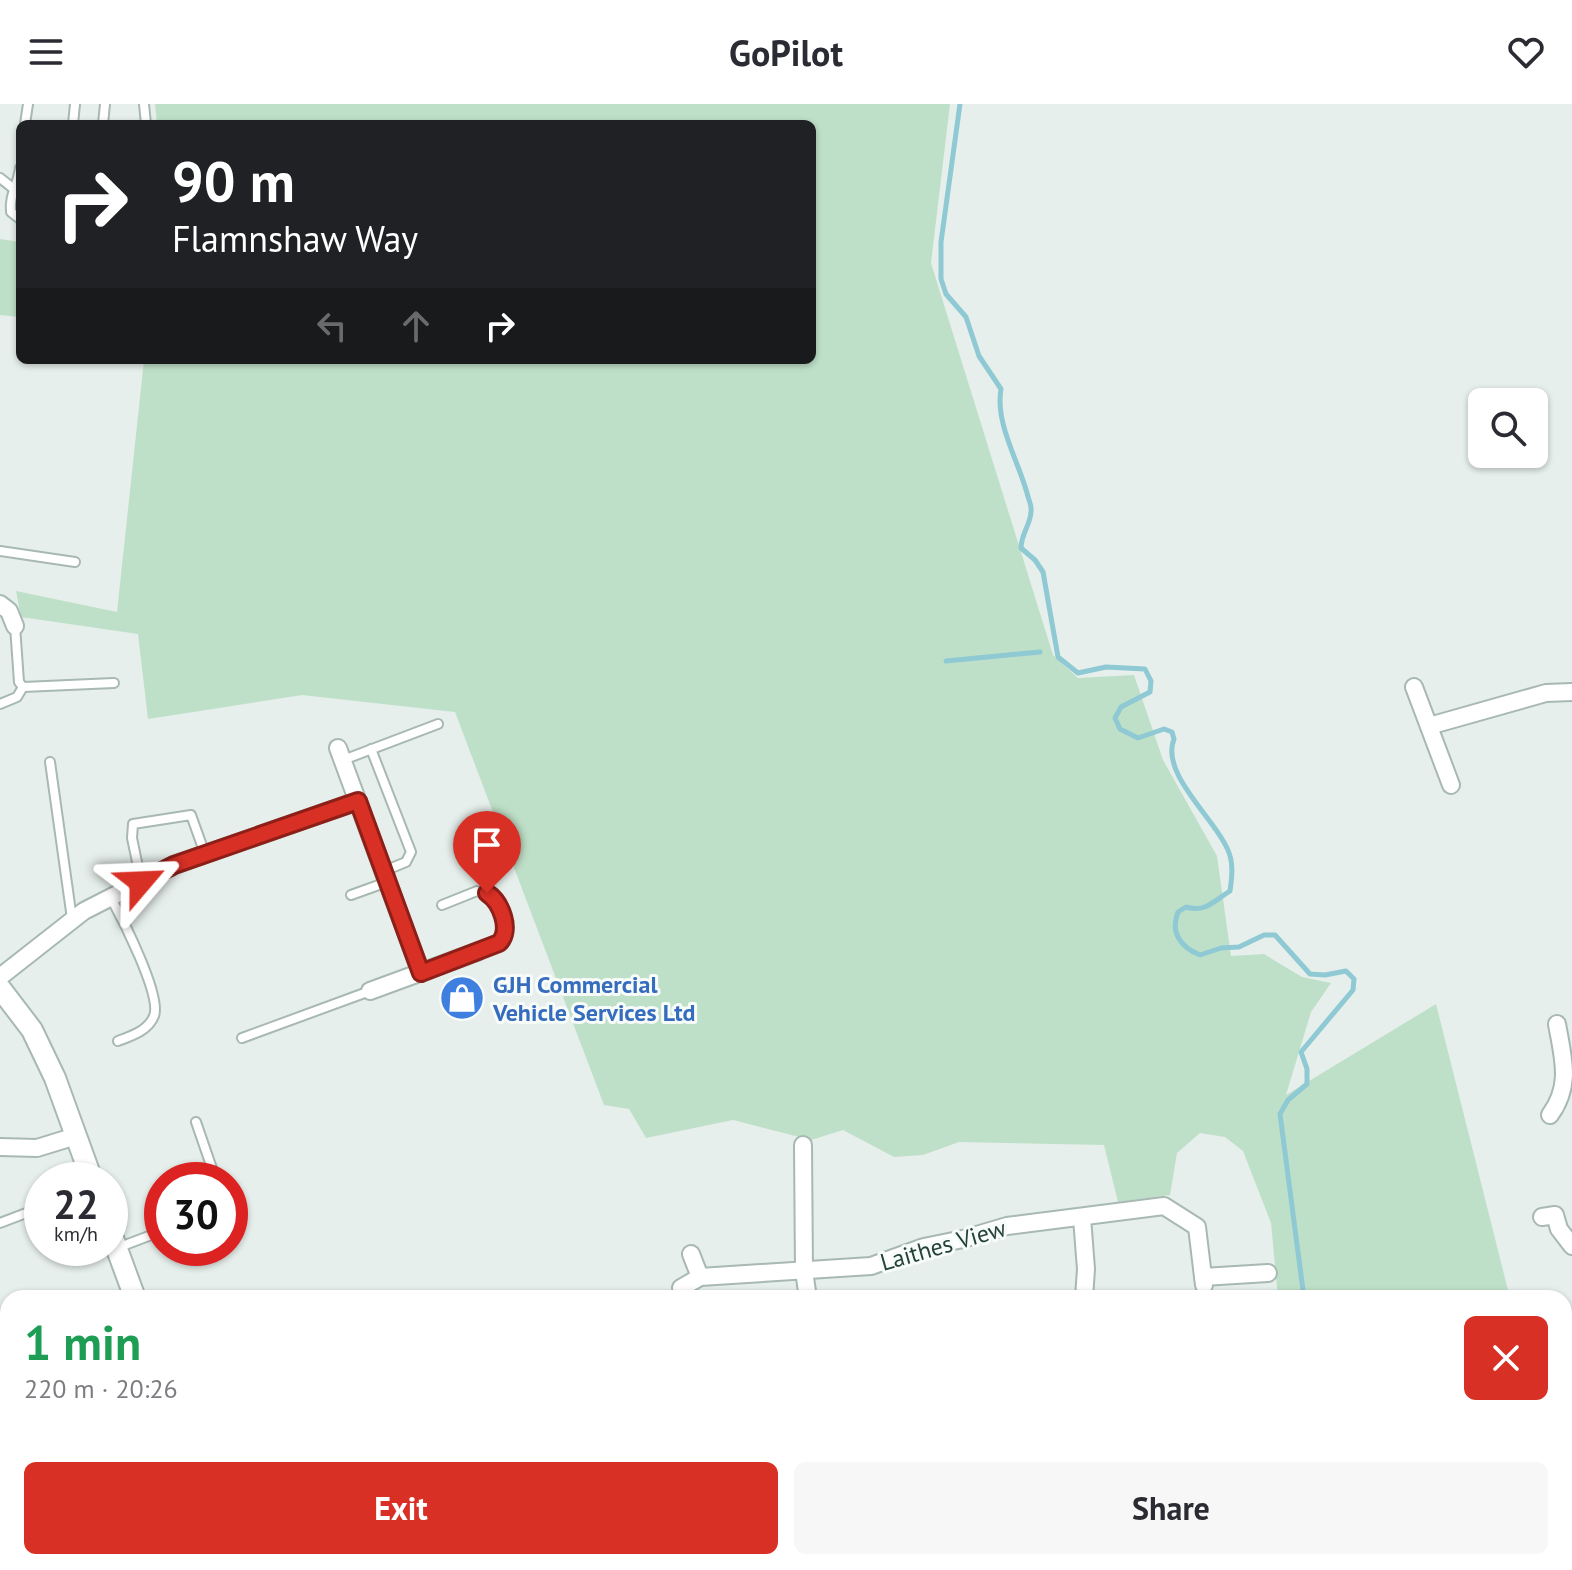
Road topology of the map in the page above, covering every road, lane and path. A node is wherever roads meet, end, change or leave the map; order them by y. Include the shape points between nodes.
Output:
1 (0, 178) edge
2 (16, 186) edge
3 (14, 189) junction
4 (16, 216) edge
5 (0, 551) edge
6 (75, 562) dead end
7 (0, 604) edge
8 (15, 626) joint
9 (114, 683) dead end
10 (23, 687) junction
11 (1414, 687) dead end
12 (1572, 692) edge
13 (0, 704) edge
14 (438, 724) dead end
15 (1429, 726) junction
16 (371, 749) junction
17 (341, 754) joint
18 (50, 762) dead end
19 (1451, 785) dead end
20 (358, 801) junction
21 (205, 854) junction
22 (386, 877) junction
23 (141, 882) junction
24 (351, 895) dead end
25 (110, 897) junction
26 (442, 905) dead end
27 (72, 920) junction
28 (479, 951) joint
29 (421, 973) junction
30 (1, 990) edge
31 (370, 991) joint
32 (1557, 1024) dead end
33 (242, 1038) dead end
34 (118, 1041) dead end
35 (1568, 1091) edge
36 (1550, 1115) dead end
37 (196, 1122) dead end
38 (76, 1136) junction
39 (803, 1145) dead end
40 (0, 1147) edge
41 (85, 1162) edge
42 (210, 1162) edge
43 (24, 1214) edge
44 (1542, 1217) dead end
45 (1082, 1218) junction
46 (0, 1223) edge
47 (1572, 1246) edge
48 (691, 1254) dead end
49 (123, 1266) edge
50 (804, 1271) junction
51 (1268, 1273) dead end
52 (700, 1277) junction
53 (681, 1288) dead end
54 (132, 1290) edge
55 (807, 1290) edge
56 (1084, 1290) edge

1 - 3 lane
2 - 3 lane
3 - 4 lane via 11,212
5 - 6 lane
7 - 8 street
8 - 10 lane
9 - 10 lane
10 - 13 lane via 17,697
11 - 15 street
12 - 15 street via 1546,693
14 - 16 lane
15 - 19 street
16 - 17 lane
16 - 22 lane via 411,852
17 - 20 street
18 - 27 lane
20 - 21 street
20 - 22 street
21 - 23 street
21 - 23 lane via 191,815 133,824
22 - 24 lane
22 - 29 street
23 - 25 street
25 - 27 street
25 - 34 lane via 156,1000 155,1014 143,1030
26 - 28 lane via 477,891 496,898 505,937
27 - 30 street
28 - 29 street
29 - 31 street
30 - 38 street via 32,1030
31 - 33 lane
32 - 35 street
35 - 36 street
37 - 42 lane
38 - 40 street via 37,1148
38 - 41 street
39 - 50 street
43 - 46 lane
44 - 47 street via 1555,1215
45 - 50 street, Laithes View via 1007,1226 871,1266
45 - 51 street, Laithes View via 1164,1206 1197,1227 1204,1281
45 - 56 street
48 - 52 street
49 - 54 street
50 - 52 street, Laithes View
50 - 55 street
52 - 53 street

